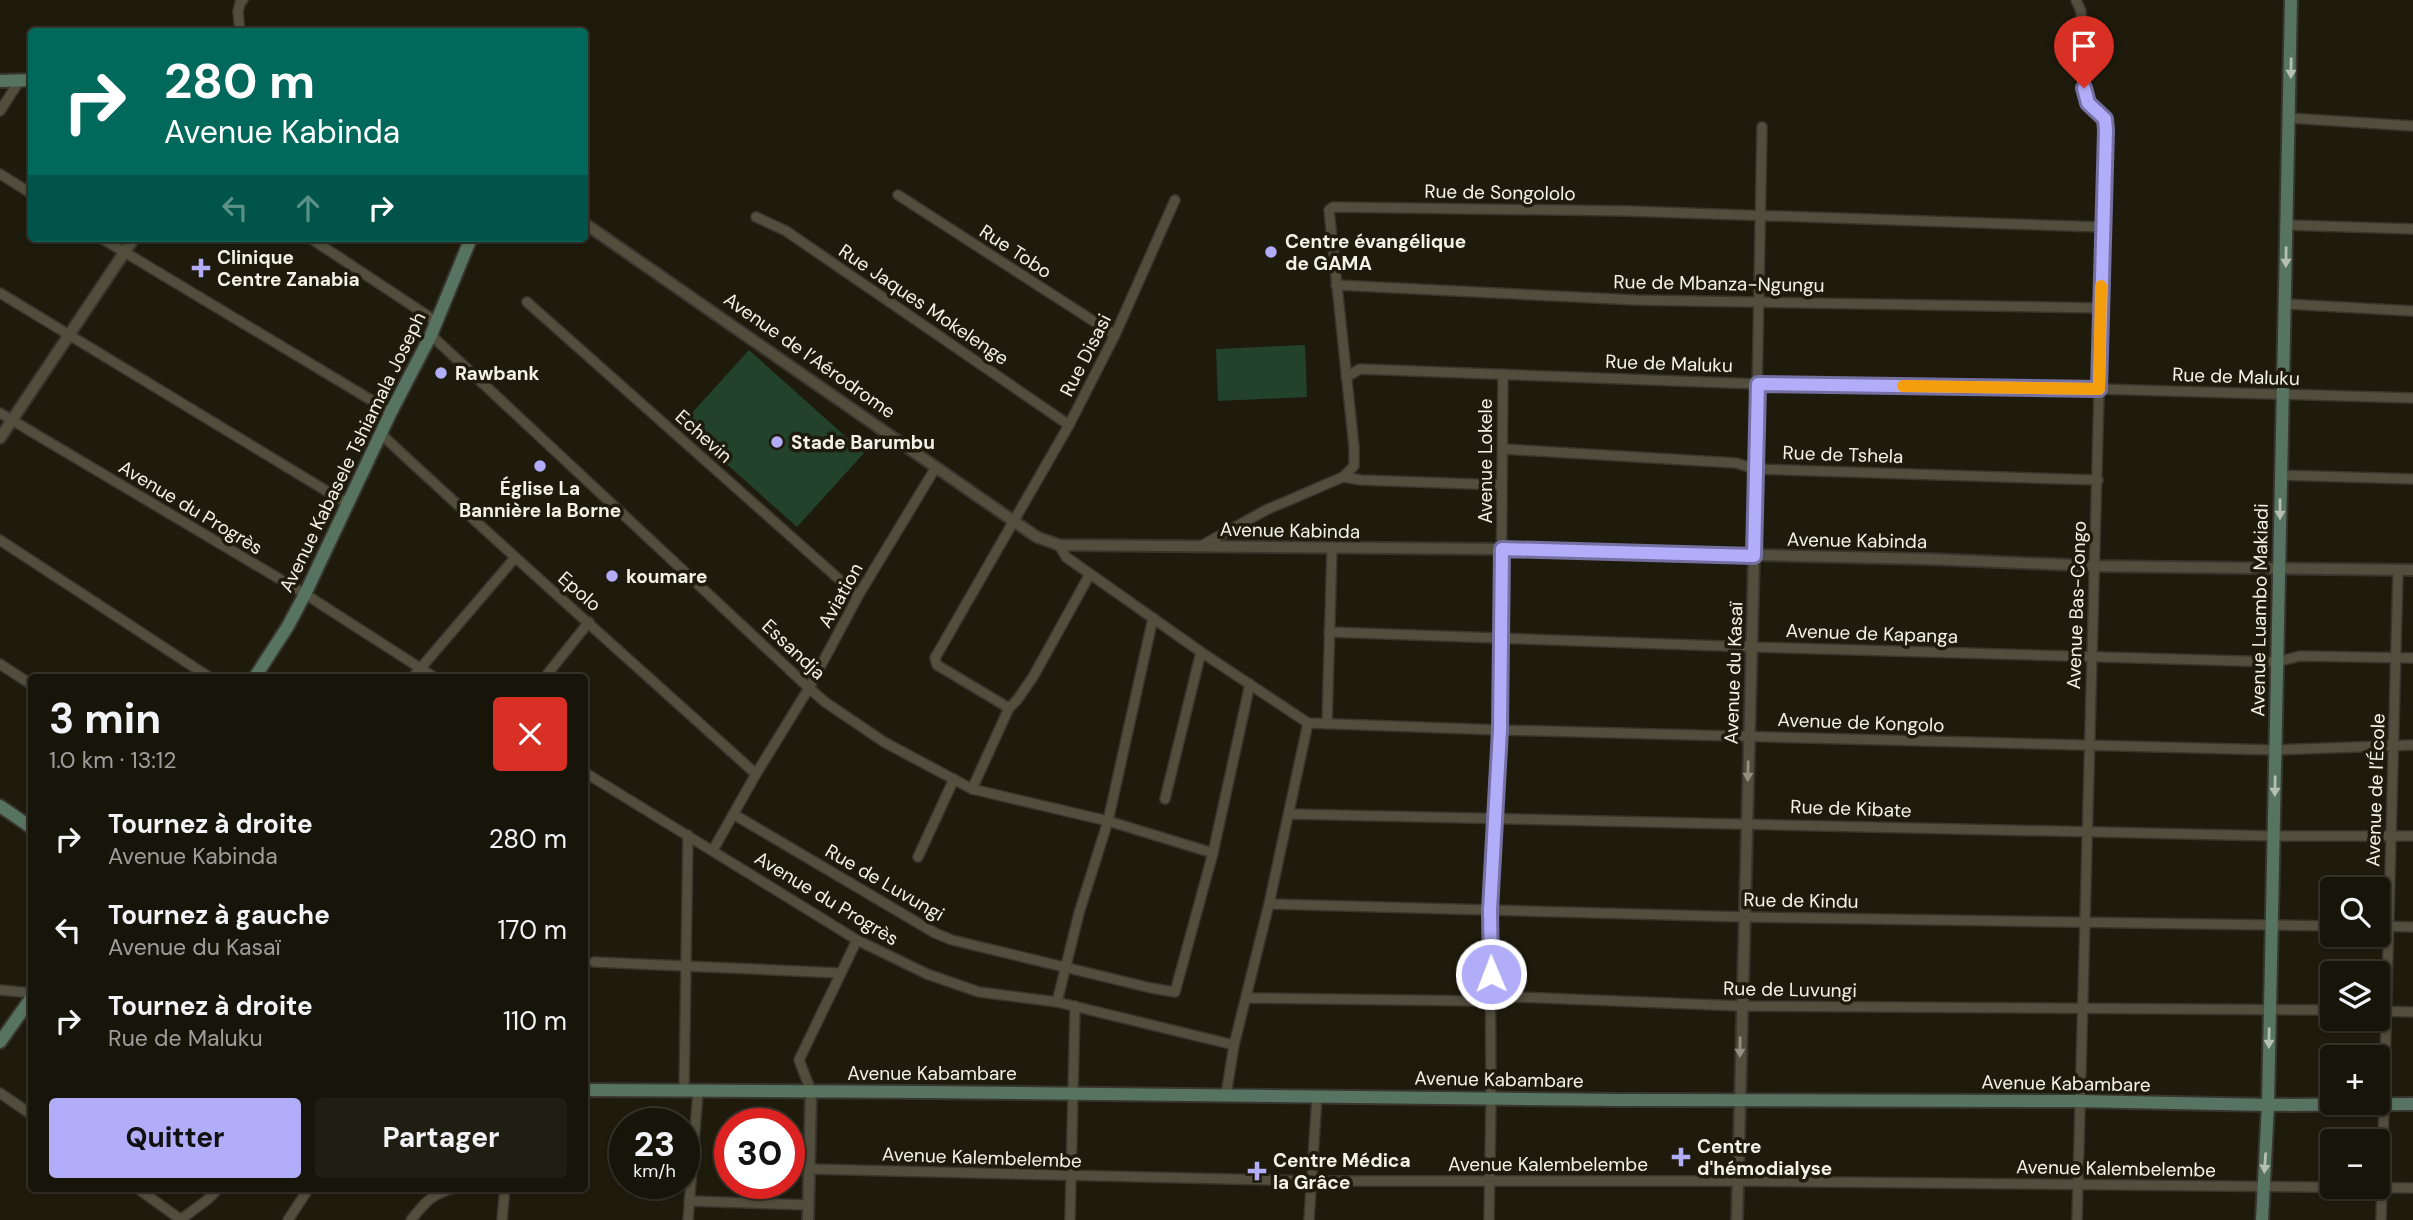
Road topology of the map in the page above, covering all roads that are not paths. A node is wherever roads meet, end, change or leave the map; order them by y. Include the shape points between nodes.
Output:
1 (243, 0) edge
2 (2076, 0) edge
3 (2291, 0) edge
4 (240, 28) edge
5 (26, 80) edge
6 (0, 81) edge
7 (0, 111) edge
8 (2290, 118) junction
9 (2413, 126) edge
10 (1762, 127) dead end
11 (0, 174) edge
12 (28, 192) edge
13 (898, 195) dead end
14 (1175, 200) dead end
15 (1761, 216) junction
16 (757, 217) dead end
17 (2287, 225) junction
18 (588, 226) edge
19 (2102, 228) junction
20 (2413, 229) edge
21 (107, 242) edge
22 (132, 242) edge
23 (316, 242) edge
24 (469, 242) edge
25 (125, 253) junction
26 (1336, 285) junction
27 (0, 293) edge
28 (1759, 301) junction
29 (527, 302) dead end
30 (2285, 304) junction
31 (2101, 309) junction
32 (2413, 311) edge
33 (437, 322) junction
34 (71, 334) junction
35 (431, 335) junction
36 (1115, 335) junction
37 (1503, 374) junction
38 (1346, 377) junction
39 (1758, 384) junction
40 (2099, 389) junction
41 (2282, 396) junction
42 (2413, 398) edge
43 (391, 412) junction
44 (0, 413) edge
45 (12, 420) junction
46 (1069, 425) junction
47 (381, 434) junction
48 (0, 438) edge
49 (1503, 449) junction
50 (936, 467) junction
51 (1755, 469) junction
52 (2281, 475) junction
53 (1343, 477) junction
54 (2413, 479) edge
55 (2098, 480) junction
56 (1502, 485) junction
57 (348, 504) junction
58 (1012, 520) junction
59 (0, 540) edge
60 (1059, 545) junction
61 (1200, 546) junction
62 (1332, 548) junction
63 (1502, 549) junction
64 (1754, 556) junction
65 (514, 559) junction
66 (2095, 566) junction
67 (2280, 569) junction
68 (2398, 570) junction
69 (2413, 570) edge
70 (1090, 574) junction
71 (305, 594) junction
72 (858, 596) junction
73 (1153, 618) junction
74 (589, 622) junction
75 (1329, 632) junction
76 (1500, 639) junction
77 (1751, 647) junction
78 (1201, 652) junction
79 (2091, 657) junction
80 (2395, 658) junction
81 (2413, 658) edge
82 (2277, 662) junction
83 (0, 664) edge
84 (420, 668) junction
85 (204, 674) edge
86 (257, 674) edge
87 (415, 674) edge
88 (429, 674) edge
89 (546, 674) edge
90 (28, 682) edge
91 (1251, 684) junction
92 (809, 688) junction
93 (1009, 708) junction
94 (1308, 723) junction
95 (1326, 723) junction
96 (1500, 730) junction
97 (1748, 736) junction
98 (2394, 745) junction
99 (2090, 746) junction
100 (2413, 746) edge
101 (2275, 750) junction
102 (588, 774) edge
103 (756, 774) junction
104 (954, 779) junction
105 (972, 789) junction
106 (1165, 799) dead end
107 (0, 807) edge
108 (733, 814) junction
109 (1289, 814) junction
110 (1495, 818) junction
111 (1108, 821) junction
112 (1747, 823) junction
113 (28, 825) edge
114 (2088, 832) junction
115 (2391, 834) junction
116 (688, 835) junction
117 (2274, 836) junction
118 (2413, 836) edge
119 (713, 850) junction
120 (1213, 853) junction
121 (918, 858) dead end
122 (2387, 877) edge
123 (1269, 904) junction
124 (1490, 910) junction
125 (1746, 917) junction
126 (2085, 923) junction
127 (2271, 926) junction
128 (2320, 926) edge
129 (2390, 926) edge
130 (2413, 927) edge
131 (857, 940) junction
132 (594, 962) dead end
133 (687, 965) junction
134 (1065, 967) junction
135 (840, 973) junction
136 (0, 990) edge
137 (28, 994) edge
138 (1491, 996) junction
139 (1247, 998) junction
140 (28, 1001) edge
141 (1057, 1002) junction
142 (1075, 1006) junction
143 (1741, 1006) junction
144 (2270, 1008) junction
145 (2082, 1009) junction
146 (2320, 1010) edge
147 (2390, 1011) edge
148 (2413, 1012) edge
149 (0, 1042) edge
150 (1234, 1045) junction
151 (588, 1090) edge
152 (684, 1091) junction
153 (811, 1091) junction
154 (698, 1092) junction
155 (0, 1093) edge
156 (1073, 1094) junction
157 (1226, 1095) junction
158 (1317, 1096) junction
159 (1491, 1099) junction
160 (1740, 1101) junction
161 (2079, 1101) junction
162 (2390, 1104) edge
163 (2413, 1104) edge
164 (2268, 1105) junction
165 (2320, 1105) edge
166 (28, 1112) edge
167 (810, 1169) junction
168 (1071, 1177) junction
169 (1311, 1181) junction
170 (1739, 1181) junction
171 (1489, 1182) junction
172 (2078, 1184) junction
173 (2264, 1188) junction
174 (2320, 1188) edge
175 (2390, 1188) edge
176 (2413, 1188) edge
177 (143, 1192) edge
178 (215, 1192) edge
179 (306, 1192) edge
180 (439, 1192) edge
181 (505, 1192) edge
182 (2382, 1199) edge
183 (689, 1200) junction
184 (809, 1205) junction
185 (180, 1219) edge
186 (288, 1220) edge
187 (411, 1220) edge
188 (502, 1220) edge
189 (688, 1220) edge
190 (808, 1220) edge
191 (1070, 1220) edge
192 (1309, 1220) edge
193 (1489, 1220) edge
194 (1737, 1220) edge
195 (2077, 1220) edge
196 (2262, 1220) edge
197 (2381, 1220) edge

1 - 4 street via 238,12
2 - 19 street, Avenue Bas-Congo via 2081,11 2084,88 2088,103 2105,119
3 -> 8 main road, Avenue Luambo Makiadi
5 - 6 main road
5 - 7 street
8 - 9 street
8 - 17 main road, Avenue Luambo Makiadi
10 - 15 street, Avenue du Kasaï
11 - 12 street
13 - 36 street, Rue Tobo
14 - 36 street, Rue Disasi
15 - 19 street, Rue de Songololo
15 - 26 street, Rue de Songololo via 1333,206 1329,210
15 - 28 street, Avenue du Kasaï
16 - 46 street, Rue Jaques Mokelenge via 786,231
17 - 20 street
17 -> 30 main road, Avenue Luambo Makiadi
18 - 50 street, Avenue de l’Aérodrome
19 - 31 street, Avenue Bas-Congo
21 - 25 street
22 - 25 street
23 - 33 street
24 - 33 main road, Avenue Kabasele Tshiamala Joseph
25 - 34 street
25 - 43 street
26 - 28 street, Rue de Mbanza-Ngungu via 1636,300
26 - 38 street, Rue de Songololo
27 - 34 street
28 - 31 street, Rue de Mbanza-Ngungu
28 - 39 street, Avenue du Kasaï
29 - 72 street, Echevin
30 - 32 street
30 - 41 main road, Avenue Luambo Makiadi
31 - 40 street, Avenue Bas-Congo
33 - 35 main road, Avenue Kabasele Tshiamala Joseph
34 - 45 street
34 - 57 street
35 - 43 main road, Avenue Kabasele Tshiamala Joseph
35 - 92 street, Essandja
36 - 46 street, Rue Disasi
37 - 38 street, Rue de Maluku via 1360,369
37 - 39 street, Rue de Maluku
37 - 49 street, Avenue Lokele
38 - 53 street, Rue de Songololo via 1355,456 1354,466
39 - 40 street, Rue de Maluku
39 - 51 street, Avenue du Kasaï
40 - 41 street, Rue de Maluku
40 - 55 street, Avenue Bas-Congo
41 - 42 street, Rue de Maluku
41 - 52 main road, Avenue Luambo Makiadi
43 - 47 main road, Avenue Kabasele Tshiamala Joseph
44 - 45 street, Avenue du Progrès
45 - 48 street
45 - 71 street, Avenue du Progrès
46 - 58 street, Rue Disasi
47 - 57 main road, Avenue Kabasele Tshiamala Joseph
47 - 65 street, Epolo
49 - 51 street, Rue de Tshela via 1736,463
49 - 56 street, Avenue Lokele
50 - 58 street, Avenue de l’Aérodrome
50 - 72 street, Aviation
51 - 55 street, Rue de Tshela
51 - 64 street, Avenue du Kasaï
52 - 54 street
52 -> 67 main road, Avenue Luambo Makiadi
53 - 56 street
53 - 61 street via 1266,510
55 - 66 street, Avenue Bas-Congo
56 - 63 street, Avenue Lokele
57 - 71 main road, Avenue Kabasele Tshiamala Joseph
58 - 60 street, Avenue Kabinda
58 - 93 street, Rue Disasi via 935,658 937,665
59 - 85 street
60 - 61 street, Avenue Kabinda
60 - 70 street via 1066,557
61 - 62 street, Avenue Kabinda
62 - 63 street, Avenue Kabinda
62 - 75 street
63 - 64 street, Avenue Kabinda
63 - 76 street, Avenue Lokele
64 - 66 street, Avenue Kabinda
64 - 77 street, Avenue du Kasaï
65 - 74 street, Epolo
65 - 84 street
66 - 67 street, Avenue Kabinda
66 - 79 street, Avenue Bas-Congo
67 - 68 street, Avenue Kabinda
67 - 82 main road, Avenue Luambo Makiadi
68 - 69 street, Avenue Kabinda
68 - 80 street, Avenue de l’École
70 - 73 street
70 - 93 street via 1033,677
71 - 84 street, Avenue du Progrès
71 - 86 main road, Avenue Kabasele Tshiamala Joseph
72 - 92 street, Aviation
73 - 78 street
73 - 111 street
74 - 89 street
74 - 103 street, Epolo
75 - 76 street, Avenue de Kapanga
75 - 95 street
76 - 77 street, Avenue de Kapanga
76 - 96 street, Avenue Lokele
77 - 79 street, Avenue de Kapanga
77 - 97 street, Avenue du Kasaï
78 - 91 street
78 - 106 street
79 - 82 street, Avenue de Kapanga
79 - 99 street, Avenue Bas-Congo
80 - 81 street, Avenue de Kapanga
80 - 82 street, Avenue de Kapanga via 2300,656
80 - 98 street, Avenue de l’École
82 - 101 main road, Avenue Luambo Makiadi
83 - 90 street
84 - 87 street
84 - 88 street, Avenue du Progrès
91 - 94 street
91 - 120 street
92 - 103 street, Aviation
92 - 104 street, Essandja via 884,742
93 - 105 street
94 - 95 street, Avenue de Kongolo
94 - 109 street
95 - 96 street, Avenue de Kongolo
96 - 97 street, Avenue de Kongolo
96 - 110 street, Avenue Lokele
97 - 99 street, Avenue de Kongolo
97 -> 112 street, Avenue du Kasaï
98 - 100 street, Avenue de Kongolo
98 - 101 street, Avenue de Kongolo
98 - 115 street, Avenue de l’École
99 - 101 street, Avenue de Kongolo
99 - 114 street, Avenue Bas-Congo
101 -> 117 main road, Avenue Luambo Makiadi
102 - 116 street, Avenue du Progrès
103 - 108 street, Aviation
104 - 105 street, Essandja
104 - 121 street
105 - 111 street, Essandja
107 - 113 main road
108 - 119 street, Aviation
108 - 134 street, Rue de Luvungi via 935,933
109 - 110 street, Rue de Kibate
109 - 123 street
110 - 112 street, Rue de Kibate
110 - 124 street, Avenue Lokele
111 - 120 street, Essandja
111 - 134 street
112 - 114 street, Rue de Kibate
112 - 125 street, Avenue du Kasaï
114 - 117 street, Rue de Kibate
114 - 126 street, Avenue Bas-Congo
115 - 117 street, Rue de Kibate
115 - 118 street, Rue de Kibate
115 - 122 street, Avenue de l’École
116 - 119 street, Avenue du Progrès
116 - 133 street
117 - 127 main road, Avenue Luambo Makiadi
119 - 131 street, Avenue du Progrès
120 - 134 street, Rue de Luvungi via 1178,989 1151,988
123 - 124 street, Rue de Kindu
123 - 139 street
124 - 125 street, Rue de Kindu
124 - 138 street, Avenue Lokele
125 - 126 street, Rue de Kindu
125 - 143 street, Avenue du Kasaï
126 - 127 street, Rue de Kindu
126 - 145 street, Avenue Bas-Congo
127 - 128 street, Rue de Kindu
127 - 144 main road, Avenue Luambo Makiadi
129 - 130 street
131 - 135 street
131 - 141 street, Avenue du Progrès via 927,974 979,992
132 - 133 street
133 - 135 street
133 - 152 street
134 - 141 street
135 - 153 street via 799,1060
136 - 137 street
138 - 139 street, Rue de Luvungi via 1477,1001
138 - 143 street, Rue de Luvungi
138 - 159 street, Avenue Lokele
139 - 150 street
140 - 149 main road
141 - 142 street, Avenue du Progrès
142 - 150 street, Avenue du Progrès
142 - 156 street
143 - 145 street, Rue de Luvungi
143 -> 160 street, Avenue du Kasaï
144 - 145 street, Rue de Luvungi
144 - 146 street, Rue de Luvungi
144 -> 164 main road, Avenue Luambo Makiadi
145 - 161 street, Avenue Bas-Congo
147 - 148 street
150 - 157 street
151 - 152 main road, Avenue Kabambare
152 - 154 main road, Avenue Kabambare
153 - 154 main road, Avenue Kabambare
153 - 156 main road, Avenue Kabambare
153 - 167 street
154 - 183 street
155 - 166 street
156 - 157 main road, Avenue Kabambare
156 - 168 street
157 - 158 main road, Avenue Kabambare
158 - 159 main road, Avenue Kabambare
158 - 169 street
159 - 160 main road, Avenue Kabambare
159 - 171 street, Avenue Lokele
160 - 161 main road, Avenue Kabambare
160 - 170 street, Avenue du Kasaï
161 - 164 main road, Avenue Kabambare
161 - 172 street, Avenue Bas-Congo
162 - 163 main road, Avenue Kabambare
164 - 165 main road, Avenue Kabambare
164 -> 173 main road, Avenue Luambo Makiadi
167 - 168 street, Avenue Kalembelembe
167 - 184 street
168 - 169 street, Avenue Kalembelembe
168 - 191 street
169 - 171 street, Avenue Kalembelembe
169 - 192 street
170 - 171 street, Avenue Kalembelembe
170 - 172 street, Avenue Kalembelembe
170 - 194 street, Avenue du Kasaï
171 - 193 street, Avenue Lokele
172 - 173 street, Avenue Kalembelembe
172 - 195 street, Avenue Bas-Congo
173 - 174 street, Avenue Kalembelembe
173 - 196 main road, Avenue Luambo Makiadi
175 - 176 street, Avenue Kalembelembe
177 - 185 street
178 - 185 street
179 - 186 street
180 - 187 street via 427,1199
181 - 188 street
182 - 197 street, Avenue de l’École
183 - 184 street
183 - 189 street
184 - 190 street

